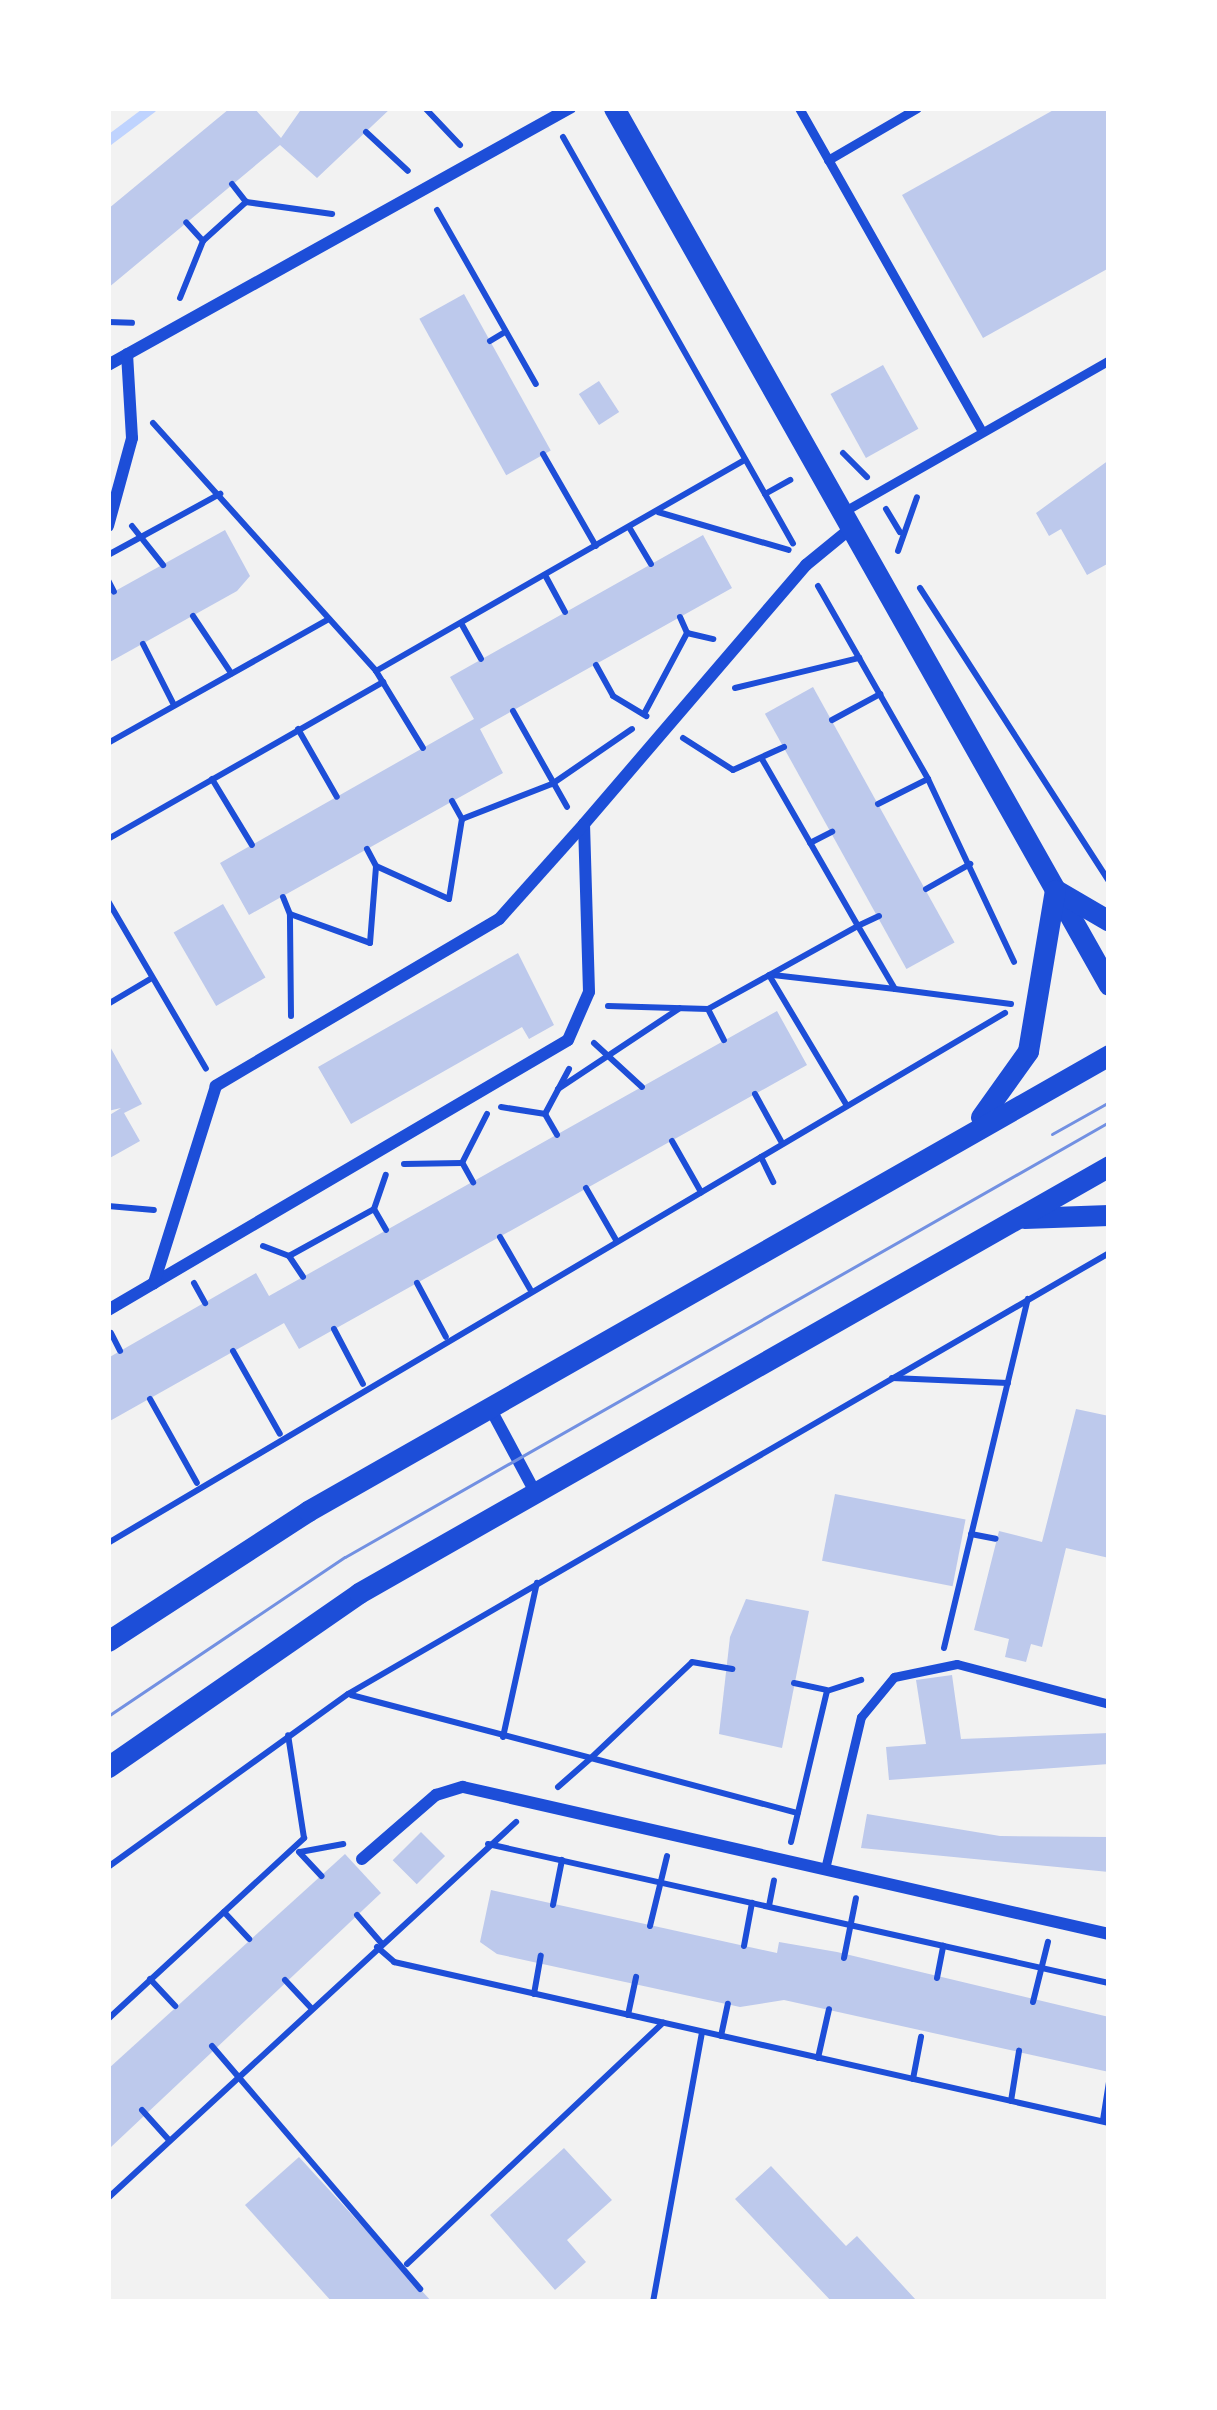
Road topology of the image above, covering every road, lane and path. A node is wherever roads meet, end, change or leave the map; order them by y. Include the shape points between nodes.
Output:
1 (425, 108) edge
2 (570, 108) edge
3 (614, 108) edge
4 (799, 108) edge
5 (917, 108) edge
6 (366, 132) dead end
7 (475, 160) junction
8 (828, 160) junction
9 (232, 184) dead end
10 (426, 188) junction
11 (245, 202) junction
12 (186, 222) dead end
13 (361, 224) junction
14 (203, 241) junction
15 (108, 322) edge
16 (170, 330) junction
17 (505, 332) junction
18 (490, 341) dead end
19 (127, 354) junction
20 (1109, 359) edge
21 (108, 364) edge
22 (536, 384) dead end
23 (134, 403) junction
24 (982, 432) junction
25 (544, 454) dead end
26 (745, 460) dead end
27 (924, 489) dead end
28 (220, 494) junction
29 (114, 505) junction
30 (656, 512) junction
31 (846, 521) junction
32 (108, 526) edge
33 (629, 527) junction
34 (143, 538) junction
35 (596, 546) junction
36 (799, 553) dead end
37 (108, 556) edge
38 (651, 564) dead end
39 (163, 565) dead end
40 (545, 575) junction
41 (108, 580) edge
42 (115, 592) dead end
43 (565, 612) dead end
44 (193, 616) dead end
45 (680, 617) dead end
46 (329, 619) junction
47 (461, 623) junction
48 (687, 633) junction
49 (704, 636) dead end
50 (143, 644) dead end
51 (859, 658) dead end
52 (481, 659) dead end
53 (376, 671) junction
54 (232, 674) junction
55 (383, 682) junction
56 (880, 694) dead end
57 (691, 699) junction
58 (174, 705) junction
59 (513, 711) dead end
60 (832, 720) dead end
61 (298, 729) junction
62 (108, 743) edge
63 (784, 747) dead end
64 (423, 748) dead end
65 (762, 759) junction
66 (744, 770) dead end
67 (212, 779) junction
68 (928, 779) dead end
69 (552, 784) junction
70 (337, 797) dead end
71 (452, 801) dead end
72 (878, 804) dead end
73 (462, 819) junction
74 (582, 826) junction
75 (832, 832) dead end
76 (108, 839) edge
77 (810, 843) junction
78 (252, 845) dead end
79 (367, 849) dead end
80 (971, 864) dead end
81 (376, 866) junction
82 (1109, 881) edge
83 (926, 889) dead end
84 (1055, 889) junction
85 (283, 897) dead end
86 (108, 901) edge
87 (290, 914) junction
88 (879, 916) dead end
89 (1109, 921) edge
90 (858, 926) junction
91 (769, 975) junction
92 (152, 978) junction
93 (1109, 985) edge
94 (895, 989) junction
95 (108, 1004) edge
96 (1012, 1004) dead end
97 (586, 1005) junction
98 (680, 1008) junction
99 (708, 1009) junction
100 (999, 1021) dead end
101 (302, 1035) junction
102 (580, 1035) junction
103 (724, 1040) dead end
104 (614, 1054) junction
105 (1109, 1055) edge
106 (216, 1086) junction
107 (642, 1087) dead end
108 (558, 1089) junction
109 (755, 1094) dead end
110 (848, 1107) junction
111 (545, 1114) junction
112 (968, 1131) junction
113 (557, 1135) dead end
114 (672, 1141) dead end
115 (783, 1144) junction
116 (761, 1157) junction
117 (462, 1162) junction
118 (1109, 1166) edge
119 (472, 1182) dead end
120 (773, 1182) dead end
121 (586, 1188) dead end
122 (701, 1192) junction
123 (108, 1206) edge
124 (176, 1207) junction
125 (374, 1209) junction
126 (1109, 1216) edge
127 (1017, 1219) junction
128 (386, 1230) dead end
129 (240, 1231) junction
130 (500, 1237) dead end
131 (616, 1240) junction
132 (1109, 1253) edge
133 (290, 1256) junction
134 (303, 1277) dead end
135 (417, 1282) dead end
136 (154, 1283) junction
137 (197, 1288) dead end
138 (530, 1289) junction
139 (1028, 1298) junction
140 (205, 1303) dead end
141 (110, 1308) edge
142 (334, 1329) dead end
143 (111, 1333) edge
144 (446, 1337) junction
145 (120, 1351) dead end
146 (233, 1351) dead end
147 (891, 1378) junction
148 (1008, 1383) junction
149 (363, 1384) junction
150 (150, 1399) dead end
151 (490, 1408) junction
152 (280, 1434) junction
153 (197, 1483) junction
154 (535, 1492) junction
155 (108, 1526) edge
156 (971, 1534) junction
157 (996, 1539) dead end
158 (111, 1540) edge
159 (537, 1583) junction
160 (108, 1641) edge
161 (940, 1663) junction
162 (732, 1669) dead end
163 (909, 1670) junction
164 (794, 1683) dead end
165 (827, 1691) junction
166 (348, 1694) junction
167 (1109, 1704) edge
168 (288, 1736) junction
169 (503, 1737) junction
170 (591, 1758) junction
171 (108, 1766) edge
172 (798, 1813) junction
173 (674, 1835) junction
174 (295, 1847) junction
175 (362, 1859) dead end
176 (562, 1860) junction
177 (787, 1860) junction
178 (108, 1867) edge
179 (825, 1869) junction
180 (321, 1876) dead end
181 (861, 1877) junction
182 (657, 1882) junction
183 (752, 1903) junction
184 (553, 1905) dead end
185 (769, 1906) junction
186 (224, 1912) junction
187 (357, 1915) dead end
188 (1055, 1922) junction
189 (850, 1925) junction
190 (650, 1927) dead end
191 (1109, 1934) edge
192 (249, 1940) dead end
193 (379, 1945) junction
194 (744, 1946) dead end
195 (943, 1946) junction
196 (542, 1956) dead end
197 (844, 1958) dead end
198 (1040, 1968) junction
199 (636, 1977) dead end
200 (937, 1978) dead end
201 (151, 1979) junction
202 (285, 1980) dead end
203 (1109, 1983) edge
204 (534, 1994) junction
205 (1033, 2002) dead end
206 (728, 2004) dead end
207 (176, 2006) dead end
208 (311, 2008) junction
209 (829, 2009) dead end
210 (628, 2015) junction
211 (108, 2018) edge
212 (663, 2023) junction
213 (702, 2032) junction
214 (721, 2036) junction
215 (921, 2037) dead end
216 (212, 2046) dead end
217 (1019, 2051) dead end
218 (818, 2058) junction
219 (239, 2076) junction
220 (913, 2079) junction
221 (1109, 2082) edge
222 (1011, 2101) junction
223 (142, 2110) dead end
224 (1106, 2122) edge
225 (169, 2140) junction
226 (108, 2198) edge
227 (406, 2264) junction
228 (420, 2289) dead end
229 (653, 2302) edge

1 - 7 path
2 - 7 street
3 - 31 street
4 - 8 lane
5 - 8 lane
6 - 10 path
7 - 10 street
8 - 24 lane
9 - 11 path
10 - 13 street
10 - 17 path
11 - 13 path
11 - 14 path
12 - 14 path
13 - 16 street
14 - 16 path
15 - 16 path
16 - 19 street
17 - 18 path
17 - 22 path
19 - 21 street
19 - 23 street
20 - 24 lane
23 - 28 path
23 - 29 street
24 - 31 lane
25 - 35 path
26 - 30 path
27 - 82 path via 903,518 904,569 963,641
28 - 34 path
28 - 46 path
29 - 32 street
29 - 34 path
30 - 33 path
30 - 36 path
31 - 57 street
31 - 84 street
33 - 35 path
33 - 38 path
34 - 37 path
34 - 39 path
35 - 40 path
40 - 43 path
40 - 47 path
41 - 42 path
44 - 54 path
45 - 48 path
46 - 53 path
46 - 54 path
47 - 52 path
47 - 53 path
48 - 49 path
48 - 69 path via 637,725
50 - 58 path
51 - 57 path
53 - 55 path
54 - 58 path
55 - 61 path
55 - 64 path
56 - 60 path
57 - 74 street
58 - 62 path
59 - 69 path
61 - 67 path
61 - 70 path
63 - 65 path
65 - 66 path
65 - 77 path
67 - 76 path
67 - 78 path
68 - 72 path
69 - 73 path
69 - 74 path
71 - 73 path
73 - 81 path via 449,899
74 - 97 street
74 - 101 street via 499,919
75 - 77 path
77 - 90 path
79 - 81 path
80 - 83 path
81 - 87 path via 370,944
84 - 89 street
84 - 93 street
84 - 112 street via 1028,1051
85 - 87 path
86 - 92 path
87 - 101 path via 284,1001
88 - 90 path
90 - 91 path
90 - 94 path
91 - 94 path
91 - 99 path
91 - 110 path
92 - 95 path
92 - 106 path
94 - 96 path
97 - 98 path
97 - 102 street
98 - 99 path
98 - 104 path
99 - 103 path
100 - 110 path
101 - 106 street
102 - 104 path
102 - 108 path
102 - 129 street
104 - 107 path
104 - 108 path
105 - 112 street
106 - 124 street
108 - 111 path
109 - 115 path
110 - 115 path
111 - 113 path
111 - 117 path via 491,1106
112 - 151 street
114 - 122 path
115 - 116 path
116 - 120 path
116 - 122 path
117 - 119 path
117 - 125 path via 390,1164
118 - 127 street
121 - 131 path
122 - 131 path
123 - 124 path
124 - 136 street
125 - 128 path
125 - 133 path
126 - 127 street
127 - 154 street
129 - 133 path
129 - 136 street
130 - 138 path
131 - 138 path
132 - 139 path
133 - 134 path
135 - 144 path
136 - 141 street
137 - 140 path
138 - 144 path
139 - 147 path
139 - 148 path
142 - 149 path
143 - 145 path
144 - 149 path
146 - 152 path
147 - 148 path
147 - 159 path
148 - 156 path
149 - 152 path
150 - 153 path
151 - 154 street
151 - 160 street
152 - 153 path
153 - 158 path
154 - 171 street via 255,1660
155 - 158 path
156 - 157 path
156 - 161 path
159 - 166 path
159 - 169 path
161 - 163 lane
161 - 167 lane
162 - 170 path via 692,1662
163 - 165 path
163 - 179 lane via 861,1717
164 - 165 path
165 - 172 path
166 - 168 path
166 - 169 path
168 - 174 path via 304,1838
168 - 178 path
169 - 170 path
170 - 172 path
172 - 177 path
173 - 175 street via 463,1787 436,1795
173 - 177 street
173 - 182 path
174 - 180 path
174 - 186 path
176 - 182 path
176 - 184 path
176 - 193 path via 488,1844
177 - 179 street
177 - 185 path
179 - 181 street
181 - 188 street
181 - 189 path
182 - 183 path
182 - 190 path
183 - 185 path
183 - 194 path
185 - 189 path
186 - 192 path
186 - 201 path
187 - 193 path
188 - 191 street
188 - 198 path
189 - 195 path
189 - 197 path
193 - 204 path via 394,1962
193 - 208 path
195 - 198 path
195 - 200 path
196 - 204 path
198 - 203 path
198 - 205 path
199 - 210 path
201 - 207 path
201 - 211 path
202 - 208 path
204 - 210 path
206 - 214 path
208 - 219 path
209 - 218 path
210 - 212 path
212 - 213 path
212 - 227 path
213 - 214 path
213 - 229 path
214 - 218 path
215 - 220 path
216 - 219 path
217 - 222 path
218 - 220 path
219 - 225 path
219 - 227 path
220 - 222 path
221 - 224 path
222 - 224 path
223 - 225 path
225 - 226 path
227 - 228 path

